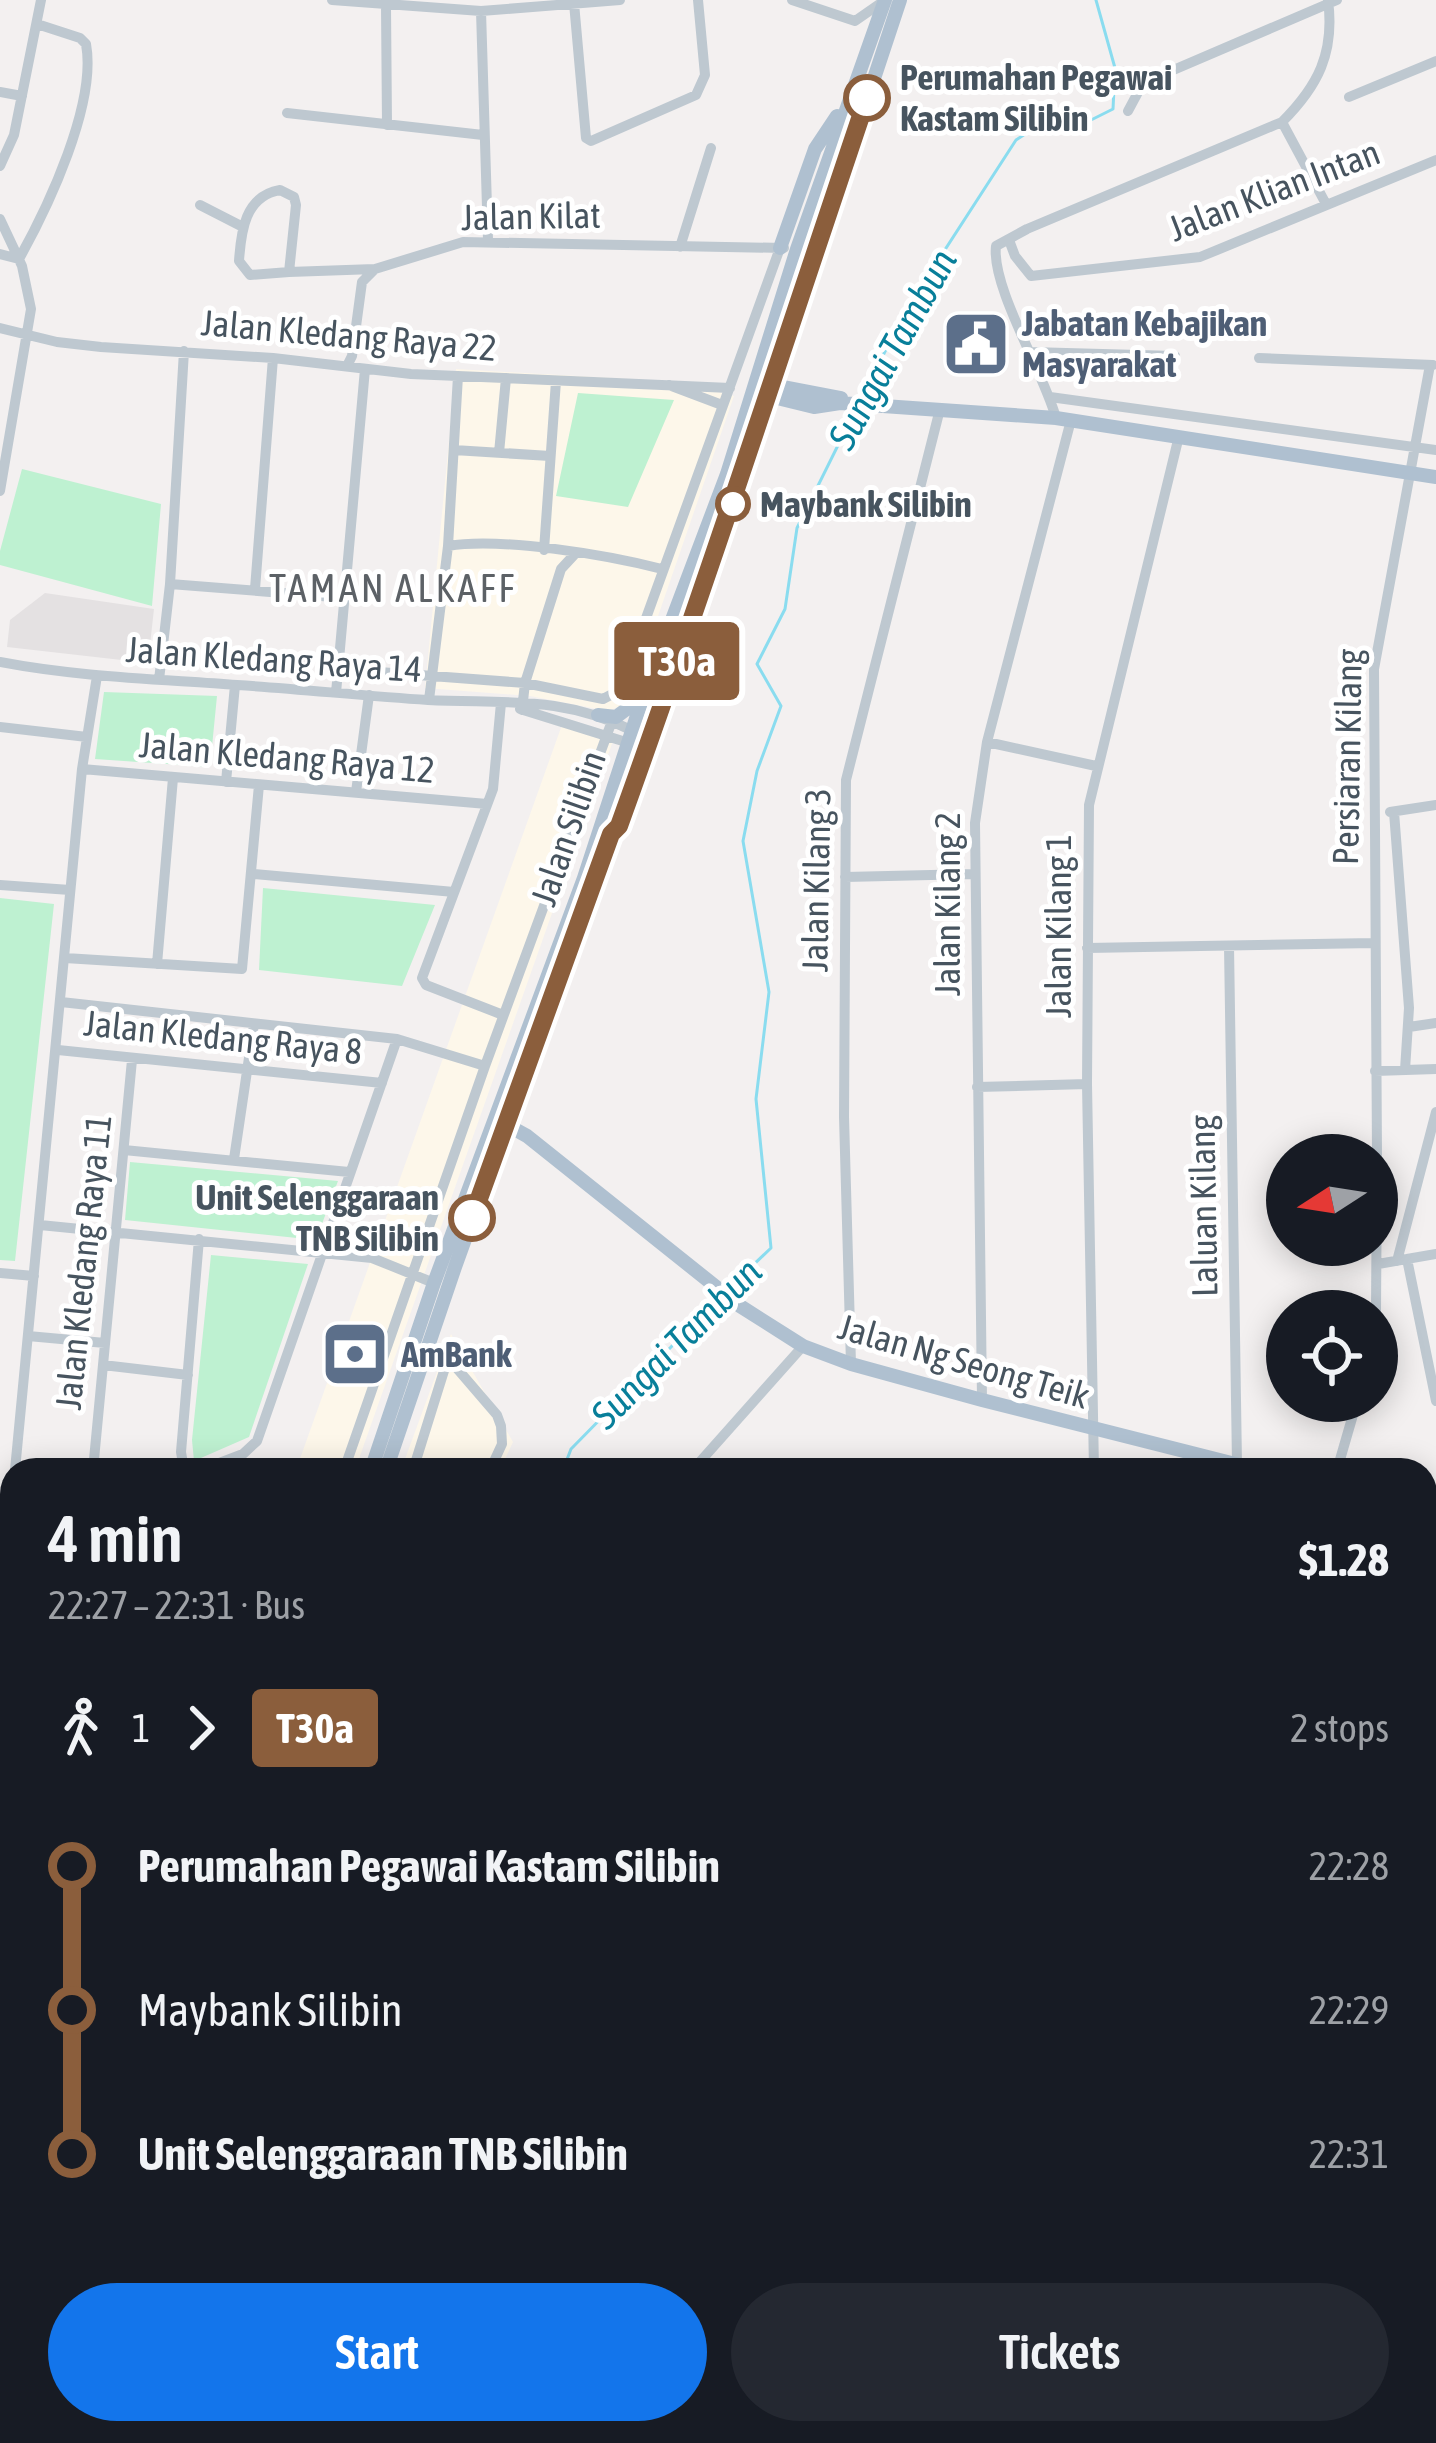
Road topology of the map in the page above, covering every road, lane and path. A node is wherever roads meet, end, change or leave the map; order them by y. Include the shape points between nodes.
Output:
1 (41, 0) edge
2 (332, 0) edge
3 (620, 0) edge
4 (698, 0) edge
5 (792, 0) edge
6 (884, 0) edge
7 (900, 0) edge
8 (357, 1) edge
9 (1332, 1) edge
10 (574, 2) edge
11 (386, 6) junction
12 (481, 11) junction
13 (855, 21) junction
14 (37, 25) junction
15 (886, 39) junction
16 (865, 57) junction
17 (1436, 61) edge
18 (0, 92) edge
19 (22, 96) junction
20 (851, 97) junction
21 (1349, 97) dead end
22 (1128, 111) dead end
23 (287, 113) dead end
24 (1282, 122) junction
25 (387, 125) junction
26 (483, 134) junction
27 (711, 148) dead end
28 (1436, 160) edge
29 (0, 166) edge
30 (1326, 204) junction
31 (200, 205) dead end
32 (826, 218) junction
33 (0, 219) edge
34 (241, 226) junction
35 (488, 240) junction
36 (1009, 240) junction
37 (680, 247) junction
38 (780, 248) junction
39 (797, 249) junction
40 (0, 254) edge
41 (19, 259) junction
42 (375, 269) junction
43 (290, 272) junction
44 (0, 328) edge
45 (28, 336) junction
46 (184, 351) junction
47 (1030, 352) junction
48 (1174, 356) dead end
49 (273, 358) junction
50 (1259, 358) dead end
51 (1433, 365) edge
52 (347, 367) junction
53 (364, 369) junction
54 (458, 376) junction
55 (506, 378) junction
56 (556, 381) junction
57 (667, 385) junction
58 (730, 388) junction
59 (766, 388) junction
60 (1051, 397) junction
61 (722, 405) junction
62 (937, 409) junction
63 (1063, 419) junction
64 (1178, 436) junction
65 (1415, 446) junction
66 (454, 450) junction
67 (1436, 450) edge
68 (499, 453) junction
69 (550, 456) junction
70 (1411, 472) junction
71 (1436, 477) edge
72 (0, 491) edge
73 (448, 546) junction
74 (546, 550) junction
75 (574, 555) junction
76 (561, 569) junction
77 (662, 569) junction
78 (170, 584) junction
79 (255, 589) junction
80 (346, 598) junction
81 (692, 620) junction
82 (0, 658) edge
83 (339, 669) junction
84 (98, 676) junction
85 (430, 677) junction
86 (159, 680) junction
87 (525, 682) junction
88 (235, 685) junction
89 (336, 693) junction
90 (644, 694) junction
91 (369, 695) junction
92 (429, 700) junction
93 (515, 704) junction
94 (605, 718) junction
95 (0, 727) edge
96 (87, 736) junction
97 (606, 736) junction
98 (634, 738) junction
99 (987, 742) junction
100 (1096, 766) junction
101 (82, 769) junction
102 (173, 778) junction
103 (226, 782) junction
104 (259, 785) junction
105 (356, 792) junction
106 (488, 804) junction
107 (1436, 805) edge
108 (1394, 812) junction
109 (1374, 813) junction
110 (611, 834) junction
111 (254, 874) junction
112 (974, 874) junction
113 (844, 877) junction
114 (0, 885) edge
115 (70, 890) junction
116 (454, 892) junction
117 (1374, 943) junction
118 (1229, 946) junction
119 (1087, 948) junction
120 (65, 958) junction
121 (157, 964) junction
122 (61, 1002) junction
123 (503, 1015) junction
124 (1436, 1023) edge
125 (254, 1024) junction
126 (1409, 1027) junction
127 (397, 1039) junction
128 (58, 1050) junction
129 (132, 1060) junction
130 (484, 1066) junction
131 (1405, 1070) junction
132 (1436, 1070) edge
133 (249, 1071) junction
134 (1375, 1071) junction
135 (382, 1083) junction
136 (1088, 1084) junction
137 (977, 1087) junction
138 (518, 1092) junction
139 (1436, 1112) edge
140 (507, 1125) junction
141 (1376, 1134) edge
142 (487, 1137) junction
143 (534, 1142) junction
144 (124, 1150) junction
145 (496, 1153) junction
146 (234, 1159) junction
147 (1436, 1162) edge
148 (1422, 1164) junction
149 (350, 1172) junction
150 (40, 1225) junction
151 (114, 1232) junction
152 (200, 1240) junction
153 (322, 1253) junction
154 (1436, 1253) edge
155 (1402, 1260) junction
156 (1398, 1261) edge
157 (455, 1267) junction
158 (0, 1273) edge
159 (414, 1273) junction
160 (34, 1276) junction
161 (434, 1283) junction
162 (28, 1336) junction
163 (105, 1343) junction
164 (803, 1346) junction
165 (433, 1350) junction
166 (851, 1364) junction
167 (103, 1365) junction
168 (405, 1367) junction
169 (188, 1375) junction
170 (982, 1400) junction
171 (1436, 1402) edge
172 (1352, 1422) edge
173 (1094, 1428) junction
174 (0, 1432) edge
175 (18, 1433) junction
176 (16, 1458) edge
177 (94, 1458) edge
178 (183, 1458) edge
179 (232, 1458) edge
180 (346, 1458) edge
181 (374, 1458) edge
182 (391, 1458) edge
183 (415, 1458) edge
184 (496, 1458) edge
185 (709, 1458) edge
186 (1094, 1458) edge
187 (1214, 1458) edge
188 (1238, 1458) edge
189 (1341, 1458) edge

1 - 14 street
2 - 8 street
3 - 10 street
4 - 10 street via 704,75 696,95 591,141
5 - 13 street
6 - 13 street
6 - 16 main road, Jalan Silibin
7 - 15 main road, Jalan Silibin
8 - 11 street
9 - 22 street via 1143,83
9 - 24 street via 1322,74
10 - 12 street
11 - 12 street
11 - 25 street
12 - 26 street
13 - 16 street
14 - 19 street
14 - 41 street via 80,38 88,51 65,167
15 - 16 main road
15 - 32 main road, Jalan Silibin
16 - 20 main road, Jalan Silibin
17 - 21 street
18 - 19 street
19 - 29 street
20 - 38 main road via 815,149
20 - 39 main road, Jalan Silibin
23 - 25 street
24 - 30 street
24 - 36 street
25 - 26 street
26 - 35 street
27 - 37 street
28 - 30 street, Jalan Klian Intan
30 - 36 street, Jalan Klian Intan via 1200,256 1095,271 1031,276
31 - 34 street
32 - 39 main road
32 - 59 main road, Jalan Silibin
33 - 41 street
34 - 43 street, Jalan Kilat via 243,270 258,277
34 - 43 street via 264,195 280,190 294,197
35 - 37 street, Jalan Kilat
35 - 42 street, Jalan Kilat
36 - 47 street via 994,254
37 - 38 street, Jalan Kilat
38 - 39 street, Jalan Kilat
38 - 58 street
39 - 59 main road, Jalan Silibin
40 - 41 street
41 - 45 street via 32,309
42 - 43 street, Jalan Kilat
42 - 52 street via 362,282
44 - 45 street, Jalan Kledang Raya 22
45 - 46 street, Jalan Kledang Raya 22
45 - 72 street
46 - 49 street, Jalan Kledang Raya 22
46 - 78 street
47 - 48 street
47 - 60 street
49 - 52 street, Jalan Kledang Raya 22
49 - 79 street
50 - 51 street
51 - 65 street, Persiaran Kilang
52 - 53 street, Jalan Kledang Raya 22
53 - 54 street, Jalan Kledang Raya 22
53 - 80 street
54 - 55 street, Jalan Kledang Raya 22
54 - 66 street
55 - 56 street, Jalan Kledang Raya 22
55 - 68 street
56 - 57 street, Jalan Kledang Raya 22
56 - 69 street
57 - 58 street, Jalan Kledang Raya 22
57 - 61 street, Jalan Kledang Raya 22
58 - 61 street
59 - 62 main road via 814,407 840,401
59 - 81 main road, Jalan Silibin
59 - 90 main road, Jalan Silibin
60 - 63 street
60 - 65 street
61 - 77 street
62 - 63 main road
62 - 113 street, Jalan Kilang 3 via 850,751
63 - 64 main road
63 - 99 street, Jalan Kilang 2
64 - 70 main road
64 - 100 street, Jalan Kilang 1
65 - 67 street
65 - 70 street, Persiaran Kilang
66 - 68 street
66 - 73 street
68 - 69 street
69 - 74 street
70 - 71 main road
70 - 109 street, Persiaran Kilang via 1374,669
73 - 74 street
73 - 85 street
74 - 75 street
74 - 76 street
75 - 76 street
75 - 77 street
76 - 87 street
77 - 87 street via 620,690 603,699
78 - 79 street
78 - 86 street
79 - 80 street
80 - 83 street
81 - 98 main road
81 - 110 main road, Jalan Silibin
82 - 84 street, Jalan Kledang Raya 14
83 - 85 street
83 - 89 street
84 - 86 street, Jalan Kledang Raya 14
84 - 96 street
85 - 87 street
85 - 92 street
86 - 88 street, Jalan Kledang Raya 14
87 - 93 street
88 - 89 street, Jalan Kledang Raya 14
88 - 103 street
89 - 91 street, Jalan Kledang Raya 14
90 - 94 main road via 626,713
90 - 98 main road, Jalan Silibin
91 - 92 street, Jalan Kledang Raya 14
91 - 105 street
92 - 93 street, Jalan Kledang Raya 14
93 - 94 street, Jalan Kledang Raya 14
93 - 97 street, Jalan Kledang Raya 14
93 - 106 street
94 - 97 street, Jalan Silibin
94 - 98 street, Jalan Kledang Raya 14
95 - 96 street
96 - 101 street
97 - 98 street, Jalan Kledang Raya 14
97 - 123 street, Jalan Silibin
98 - 110 main road
98 - 142 main road, Jalan Silibin
99 - 100 street
99 - 112 street, Jalan Kilang 2
100 - 119 street, Jalan Kilang 1
101 - 102 street, Jalan Kledang Raya 12
101 - 115 street
102 - 103 street, Jalan Kledang Raya 12
102 - 121 street
103 - 104 street, Jalan Kledang Raya 12
104 - 105 street, Jalan Kledang Raya 12
104 - 111 street
105 - 106 street, Jalan Kledang Raya 12
106 - 116 street
107 - 108 street
108 - 109 street
108 - 126 street
109 - 117 street, Persiaran Kilang
110 - 138 main road, Jalan Silibin
111 - 116 street
111 - 121 street via 242,969
112 - 113 street
112 - 137 street, Jalan Kilang 2
113 - 166 street, Jalan Kilang 3
114 - 115 street
115 - 120 street
116 - 123 street via 422,978
117 - 118 street
117 - 134 street, Persiaran Kilang
118 - 119 street
118 - 188 street, Laluan Kilang
119 - 136 street, Jalan Kilang 1
120 - 121 street
120 - 122 street
122 - 125 street
122 - 128 street
123 - 130 street, Jalan Silibin
124 - 126 street
125 - 127 street
125 - 133 street
126 - 131 street
127 - 130 street
127 - 135 street
128 - 129 street, Jalan Kledang Raya 8
128 - 150 street
129 - 133 street, Jalan Kledang Raya 8
129 - 144 street, Jalan Kledang Raya 11
130 - 159 street, Jalan Silibin
131 - 132 street
131 - 134 street
133 - 135 street, Jalan Kledang Raya 8
133 - 146 street
134 - 141 street, Persiaran Kilang
135 - 149 street
136 - 137 street
136 - 173 street, Jalan Kilang 1
137 - 170 street, Jalan Kilang 2
138 - 140 main road, Jalan Silibin
138 - 143 main road
139 - 148 street
140 - 142 main road
140 - 143 main road, Jalan Ng Seong Teik
140 - 145 main road, Jalan Silibin
142 - 161 main road, Jalan Silibin
143 - 145 main road via 513,1141
143 - 164 main road, Jalan Ng Seong Teik via 700,1276
144 - 146 street
144 - 151 street, Jalan Kledang Raya 11
145 - 157 main road, Jalan Silibin
146 - 149 street
147 - 148 street
148 - 155 street
149 - 153 street
150 - 151 street
150 - 160 street
151 - 152 street
151 - 163 street, Jalan Kledang Raya 11
152 - 153 street
152 - 169 street
153 - 159 street
153 - 179 street via 257,1441
154 - 155 street
155 - 156 street
155 - 171 street
157 - 161 main road
157 - 165 main road, Jalan Silibin
158 - 160 street
159 - 161 street
159 - 180 street, Jalan Silibin
160 - 162 street
161 - 165 main road
161 - 168 main road, Jalan Silibin
162 - 163 street
162 - 175 street
163 - 167 street, Jalan Kledang Raya 11
164 - 166 main road, Jalan Ng Seong Teik
164 - 185 street
165 - 168 main road
165 - 182 main road, Jalan Silibin
165 - 183 street
165 - 184 street via 497,1415
166 - 170 main road, Jalan Ng Seong Teik
167 - 169 street
167 - 177 street, Jalan Kledang Raya 11
168 - 181 main road, Jalan Silibin
169 - 178 street
170 - 173 main road, Jalan Ng Seong Teik
172 - 189 street
173 - 186 street, Jalan Kilang 1
173 - 187 main road, Jalan Ng Seong Teik
174 - 175 street
175 - 176 street

